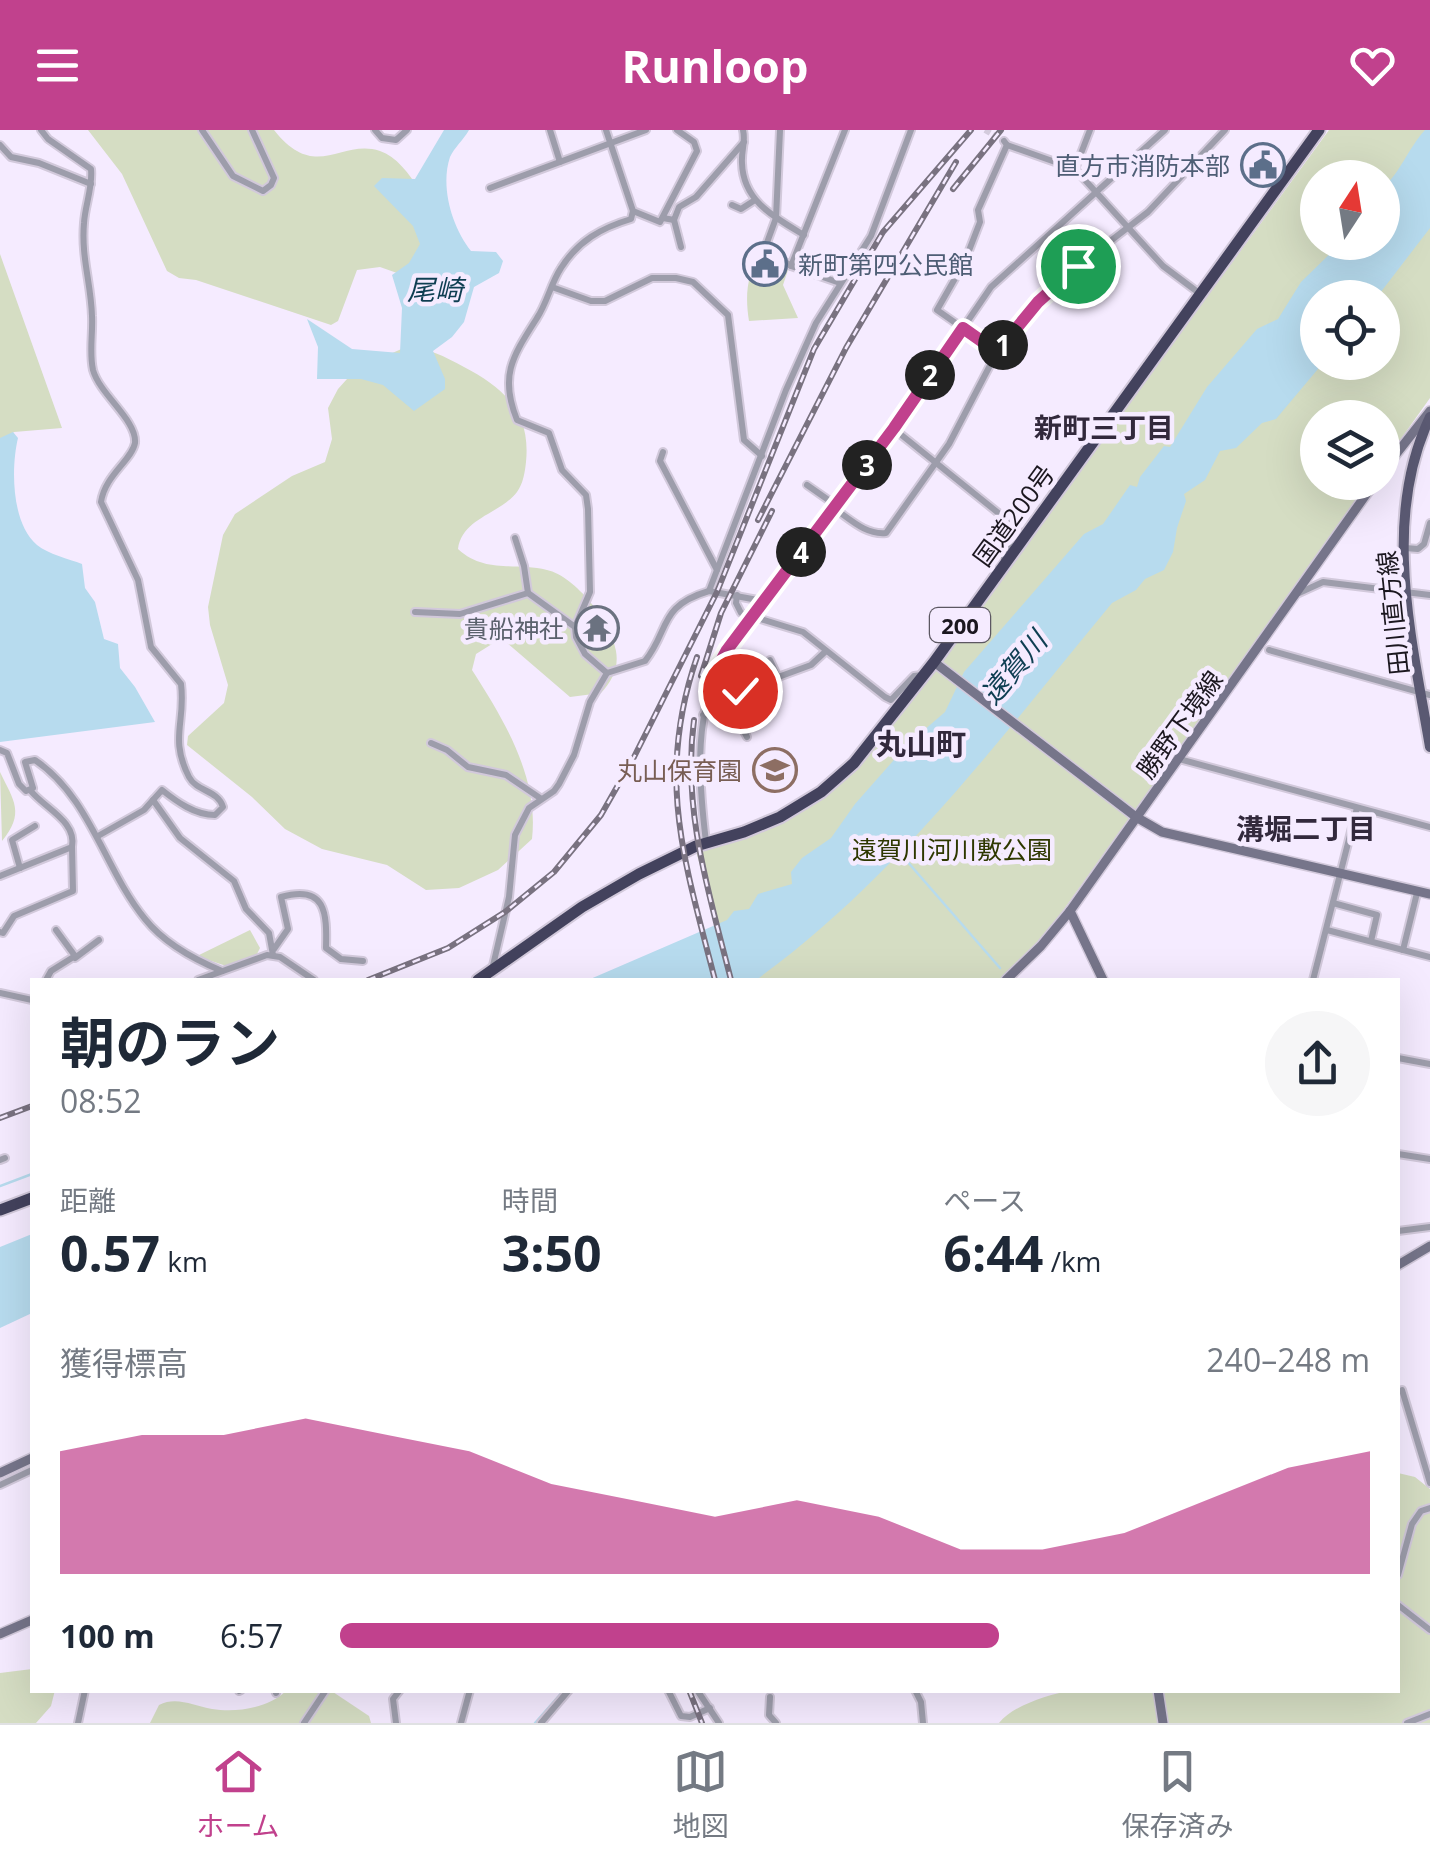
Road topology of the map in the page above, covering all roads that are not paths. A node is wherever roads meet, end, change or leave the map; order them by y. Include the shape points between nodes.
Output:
1 (41, 130) edge
2 (202, 130) edge
3 (252, 130) edge
4 (374, 130) edge
5 (407, 130) edge
6 (550, 130) edge
7 (606, 130) edge
8 (646, 130) edge
9 (678, 130) edge
10 (743, 130) edge
11 (780, 130) edge
12 (844, 130) edge
13 (911, 130) edge
14 (1090, 130) edge
15 (1166, 130) edge
16 (1225, 130) edge
17 (1319, 130) edge
18 (745, 141) junction
19 (611, 144) junction
20 (0, 145) edge
21 (560, 162) junction
22 (1075, 169) junction
23 (91, 184) junction
24 (490, 188) dead end
25 (1098, 190) junction
26 (755, 200) junction
27 (732, 205) dead end
28 (633, 211) junction
29 (663, 218) junction
30 (776, 218) junction
31 (674, 220) junction
32 (1130, 227) junction
33 (804, 235) junction
34 (680, 247) dead end
35 (791, 266) junction
36 (840, 283) junction
37 (552, 287) junction
38 (1200, 294) junction
39 (963, 328) junction
40 (997, 352) junction
41 (1430, 414) edge
42 (894, 428) junction
43 (1400, 450) edge
44 (663, 452) dead end
45 (762, 456) junction
46 (938, 462) junction
47 (808, 485) dead end
48 (1362, 500) edge
49 (836, 507) junction
50 (1430, 523) edge
51 (514, 538) dead end
52 (1403, 548) junction
53 (1004, 565) junction
54 (717, 570) junction
55 (709, 591) junction
56 (1407, 592) junction
57 (528, 593) junction
58 (736, 595) junction
59 (1430, 595) edge
60 (1293, 596) junction
61 (763, 601) junction
62 (414, 612) dead end
63 (752, 616) junction
64 (575, 627) junction
65 (1269, 650) dead end
66 (826, 651) junction
67 (770, 660) dead end
68 (936, 663) junction
69 (717, 668) junction
70 (607, 673) junction
71 (923, 675) junction
72 (778, 678) junction
73 (1426, 693) edge
74 (703, 716) junction
75 (747, 737) dead end
76 (431, 743) dead end
77 (1430, 747) edge
78 (0, 750) edge
79 (1179, 760) junction
80 (30, 790) junction
81 (540, 798) junction
82 (153, 800) junction
83 (1358, 808) junction
84 (1133, 814) junction
85 (35, 826) dead end
86 (1430, 827) edge
87 (98, 836) junction
88 (706, 842) junction
89 (72, 847) junction
90 (20, 868) junction
91 (1341, 873) junction
92 (0, 876) edge
93 (1417, 893) junction
94 (1430, 894) edge
95 (1334, 903) junction
96 (1070, 911) junction
97 (56, 930) dead end
98 (1326, 930) junction
99 (0, 932) edge
100 (98, 940) dead end
101 (1371, 942) junction
102 (1403, 950) junction
103 (273, 952) junction
104 (1430, 957) edge
105 (74, 959) junction
106 (362, 961) dead end
107 (222, 970) junction
108 (492, 971) junction
109 (47, 978) edge
110 (203, 978) edge
111 (311, 978) edge
112 (481, 978) edge
113 (1008, 978) edge
114 (1103, 978) edge
115 (1314, 978) edge
116 (0, 993) edge
117 (30, 1000) edge
118 (1400, 1058) edge
119 (1430, 1064) edge
120 (1400, 1154) edge
121 (1430, 1159) edge
122 (30, 1199) edge
123 (0, 1210) edge
124 (1430, 1227) edge
125 (1400, 1231) edge
126 (1430, 1246) edge
127 (1400, 1263) edge
128 (1402, 1390) dead end
129 (30, 1459) edge
130 (30, 1470) edge
131 (0, 1473) edge
132 (22, 1475) junction
133 (30, 1480) edge
134 (1430, 1483) edge
135 (0, 1485) edge
136 (1430, 1508) edge
137 (1400, 1569) edge
138 (1400, 1607) edge
139 (30, 1621) edge
140 (1430, 1630) edge
141 (0, 1634) edge
142 (85, 1693) edge
143 (324, 1693) edge
144 (398, 1693) edge
145 (469, 1693) edge
146 (566, 1693) edge
147 (669, 1693) edge
148 (698, 1693) edge
149 (917, 1693) edge
150 (1158, 1693) edge
151 (770, 1697) dead end
152 (710, 1708) junction
153 (1430, 1714) edge
154 (77, 1722) edge
155 (304, 1723) edge
156 (396, 1723) edge
157 (461, 1723) edge
158 (541, 1723) edge
159 (719, 1723) edge
160 (776, 1723) edge
161 (922, 1723) edge
162 (1163, 1723) edge
163 (1407, 1723) edge

1 - 23 street via 91,169
2 - 3 street via 233,176 263,191 274,178
4 - 5 street via 396,140
6 - 21 street
7 - 19 street
8 - 19 street
9 - 29 street via 697,150
10 - 18 street
11 - 30 street
12 - 33 street
13 - 36 street via 871,236
14 - 22 street
15 - 25 street
16 - 32 street
17 - 38 highway, 国道200号 / 200
18 - 26 street via 745,187
18 - 31 street
19 - 21 street
19 - 28 street
20 - 23 street via 11,158
21 - 24 street
22 - 25 street
22 - 39 street via 1006,143 978,210 978,230 938,310
23 - 82 street via 83,267 94,374 135,438 101,502 138,580 151,647 181,684 179,754 193,784 222,807 208,816 162,790
25 - 32 street
25 - 39 street via 991,287
26 - 27 street via 741,209
26 - 30 street
28 - 29 street
28 - 37 street via 631,219 584,241
29 - 31 street
30 - 33 street
30 - 35 street via 765,248
31 - 34 street
32 - 38 street via 1163,266
32 - 40 street via 1038,302
33 - 35 street
35 - 36 street
36 - 45 street via 816,323
37 - 45 street via 605,301 652,278 694,282 728,315 744,440
37 - 64 street via 516,348 507,393 517,420 548,433 562,470 586,495 590,592
38 - 53 highway, 国道200号 / 200
39 - 40 street
39 - 42 street
40 - 46 street
41 - 43 main road
41 - 52 main road, 田川直方線 via 1411,475
42 - 46 street
42 - 49 street
44 - 54 street via 660,461
45 - 54 street
46 - 49 street via 886,532 862,528
46 - 53 street via 1017,528
47 - 49 street
48 - 60 main road, 勝野下境線
49 - 61 street
50 - 52 street via 1424,544
51 - 57 street
52 - 56 main road, 田川直方線
53 - 68 highway, 国道200号 / 200
54 - 55 street
55 - 58 street
55 - 70 street via 667,617 644,661
56 - 59 street
56 - 60 street via 1323,582
56 - 73 main road, 田川直方線
57 - 62 street via 460,614
57 - 64 street
58 - 61 street
58 - 63 street via 737,608
60 - 79 main road, 勝野下境線
61 - 63 street
63 - 66 street via 796,628
63 - 69 street
64 - 70 street via 585,654
65 - 73 street
66 - 71 street via 891,700
66 - 72 street
67 - 72 street
68 - 71 highway, 国道200号 / 200
68 - 84 main road
69 - 72 street via 736,672 740,691
69 - 74 street
70 - 81 street via 571,763 554,791
71 - 88 highway, 国道200号 / 200 via 854,763 821,792 762,826
73 - 77 main road, 田川直方線
74 - 75 street via 724,707
74 - 88 street
76 - 81 street via 468,767 506,775
78 - 80 street via 8,753 19,784
79 - 83 street
79 - 84 main road, 勝野下境線
80 - 87 street via 24,766 29,759 60,782
80 - 89 street via 58,814 73,836
81 - 108 street via 515,835
82 - 87 street
82 - 103 street via 180,838 234,881 246,909 269,933
83 - 86 street
83 - 91 street
84 - 91 main road via 1162,832
84 - 96 main road, 勝野下境線
85 - 90 street via 12,840
87 - 107 street via 147,922 194,959
88 - 108 highway, 国道200号 / 200 via 582,907
89 - 90 street
89 - 99 street via 73,891 14,916
90 - 92 street
91 - 93 main road
91 - 95 street
93 - 94 main road
93 - 102 street
95 - 98 street
95 - 101 street via 1377,915
96 - 113 main road, 勝野下境線
96 - 114 main road
97 - 105 street
98 - 101 street
98 - 115 street
100 - 105 street
101 - 102 street
102 - 104 street
103 - 106 street via 288,929 281,896 287,894 320,900 326,948
103 - 107 street
103 - 111 street
105 - 109 street
107 - 110 street
108 - 112 highway, 国道200号 / 200
116 - 117 street
118 - 119 street
120 - 121 street
122 - 123 highway
124 - 125 street
126 - 127 main road
128 - 134 street
129 - 131 main road
130 - 132 street
132 - 133 street
132 - 135 street
136 - 137 street via 1416,1517
138 - 140 street
139 - 141 main road
142 - 154 street
143 - 155 street
144 - 156 street
145 - 157 street
146 - 158 street
147 - 152 street via 680,1716
148 - 152 street
149 - 161 street
150 - 162 main road
151 - 160 street via 769,1715
152 - 159 street
153 - 163 street

